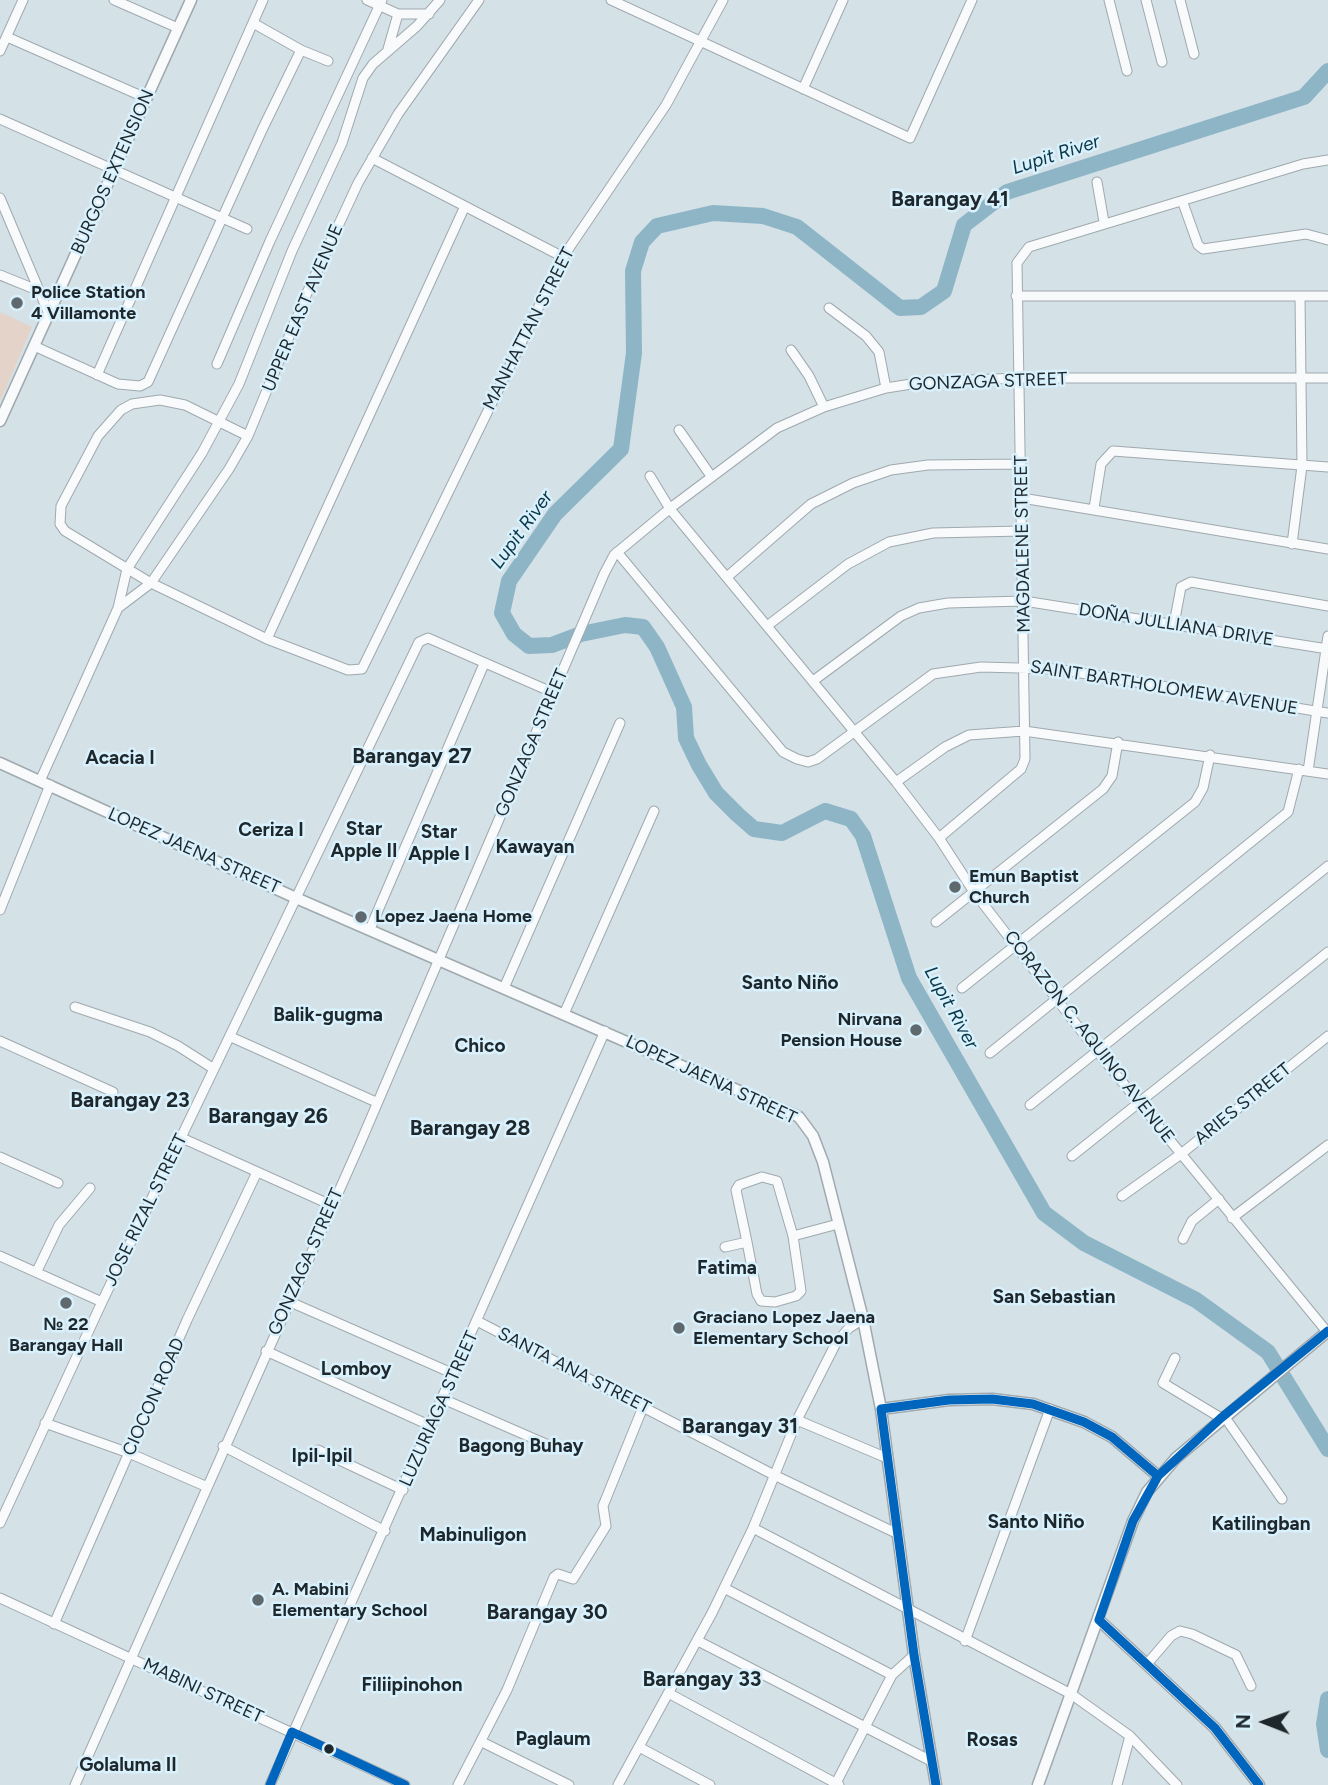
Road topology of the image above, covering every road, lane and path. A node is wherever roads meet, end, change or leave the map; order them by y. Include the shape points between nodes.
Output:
1 (23, 0) edge
2 (114, 0) edge
3 (191, 0) edge
4 (263, 0) edge
5 (368, 0) edge
6 (440, 0) edge
7 (479, 0) edge
8 (611, 0) edge
9 (723, 0) edge
10 (843, 0) edge
11 (972, 0) edge
12 (1109, 0) edge
13 (1146, 0) edge
14 (1180, 0) edge
15 (380, 3) edge
16 (398, 14) junction
17 (429, 14) junction
18 (253, 23) junction
19 (178, 27) junction
20 (6, 37) junction
21 (702, 42) junction
22 (388, 49) junction
23 (301, 50) junction
24 (0, 51) edge
25 (1194, 54) dead end
26 (328, 61) dead end
27 (1162, 62) dead end
28 (1127, 71) dead end
29 (803, 89) junction
30 (146, 98) junction
31 (0, 119) edge
32 (372, 158) junction
33 (1328, 160) edge
34 (115, 168) junction
35 (1097, 182) dead end
36 (175, 196) junction
37 (0, 198) edge
38 (1183, 202) junction
39 (464, 206) junction
40 (223, 218) junction
41 (1104, 222) junction
42 (247, 229) dead end
43 (1328, 240) edge
44 (563, 257) junction
45 (0, 275) edge
46 (37, 290) junction
47 (1016, 296) junction
48 (1300, 296) junction
49 (1328, 296) edge
50 (829, 308) dead end
51 (49, 314) junction
52 (34, 346) junction
53 (791, 350) dead end
54 (217, 364) dead end
55 (97, 375) junction
56 (1018, 378) junction
57 (1328, 379) edge
58 (1303, 380) junction
59 (886, 388) junction
60 (824, 407) junction
61 (0, 421) edge
62 (220, 421) junction
63 (679, 430) dead end
64 (248, 436) junction
65 (1021, 464) junction
66 (1302, 466) junction
67 (1328, 467) edge
68 (650, 476) dead end
69 (711, 476) junction
70 (1021, 498) junction
71 (1094, 508) junction
72 (670, 509) junction
73 (1022, 531) junction
74 (1292, 544) junction
75 (1328, 549) edge
76 (617, 552) junction
77 (127, 569) junction
78 (727, 577) junction
79 (151, 583) junction
80 (1024, 601) junction
81 (1328, 606) edge
82 (118, 608) junction
83 (1174, 624) junction
84 (767, 626) junction
85 (1328, 636) edge
86 (267, 639) junction
87 (1327, 649) edge
88 (484, 664) junction
89 (1024, 667) junction
90 (813, 681) junction
91 (554, 693) junction
92 (1317, 711) junction
93 (1328, 713) edge
94 (620, 723) dead end
95 (1024, 730) junction
96 (852, 732) junction
97 (1118, 742) junction
98 (1210, 755) junction
99 (0, 763) edge
100 (1303, 770) junction
101 (1328, 774) edge
102 (895, 782) junction
103 (45, 783) junction
104 (654, 811) dead end
105 (939, 838) junction
106 (1328, 866) edge
107 (974, 892) junction
108 (3, 895) edge
109 (296, 898) junction
110 (0, 910) edge
111 (936, 922) dead end
112 (370, 929) junction
113 (1016, 945) junction
114 (1328, 952) edge
115 (439, 961) junction
116 (504, 988) junction
117 (962, 988) dead end
118 (1056, 997) junction
119 (75, 1007) dead end
120 (564, 1014) junction
121 (605, 1031) junction
122 (1328, 1036) edge
123 (231, 1037) junction
124 (0, 1041) edge
125 (1096, 1050) junction
126 (990, 1053) dead end
127 (214, 1069) junction
128 (113, 1092) dead end
129 (376, 1102) junction
130 (1140, 1102) junction
131 (1030, 1105) dead end
132 (182, 1138) junction
133 (1328, 1145) edge
134 (1181, 1154) junction
135 (1072, 1156) dead end
136 (0, 1157) edge
137 (257, 1172) junction
138 (58, 1184) dead end
139 (90, 1188) dead end
140 (1122, 1196) dead end
141 (1219, 1199) junction
142 (331, 1205) junction
143 (1232, 1218) junction
144 (838, 1224) junction
145 (793, 1236) junction
146 (1182, 1240) dead end
147 (747, 1242) junction
148 (725, 1247) dead end
149 (0, 1255) edge
150 (37, 1271) junction
151 (288, 1301) junction
152 (102, 1302) junction
153 (863, 1319) junction
154 (477, 1321) junction
155 (1328, 1332) edge
156 (266, 1352) junction
157 (1175, 1358) dead end
158 (454, 1374) junction
159 (443, 1399) junction
160 (643, 1407) junction
161 (881, 1409) junction
162 (1049, 1409) junction
163 (1223, 1417) junction
164 (797, 1420) junction
165 (45, 1423) junction
166 (431, 1426) junction
167 (223, 1446) junction
168 (553, 1447) dead end
169 (318, 1450) dead end
170 (129, 1453) junction
171 (887, 1458) junction
172 (774, 1475) junction
173 (1158, 1476) junction
174 (205, 1486) junction
175 (403, 1490) junction
176 (1282, 1499) dead end
177 (0, 1523) edge
178 (753, 1528) junction
179 (385, 1531) junction
180 (896, 1533) junction
181 (724, 1588) junction
182 (0, 1598) edge
183 (910, 1611) junction
184 (1100, 1620) junction
185 (54, 1623) junction
186 (698, 1641) junction
187 (965, 1641) junction
188 (914, 1655) junction
189 (133, 1658) junction
190 (1147, 1664) junction
191 (892, 1675) junction
192 (1251, 1686) dead end
193 (670, 1694) junction
194 (1072, 1695) junction
195 (864, 1728) junction
196 (292, 1732) junction
197 (1130, 1736) junction
198 (482, 1742) junction
199 (639, 1747) junction
200 (931, 1761) junction
201 (75, 1785) edge
202 (270, 1785) edge
203 (405, 1785) edge
204 (458, 1785) edge
205 (569, 1785) edge
206 (618, 1785) edge
207 (710, 1785) edge
208 (837, 1785) edge
209 (936, 1785) edge
210 (1038, 1785) edge
211 (1117, 1785) edge
212 (1177, 1785) edge
213 (1259, 1785) edge

1 - 20 street
2 - 19 street
3 - 19 main road, BURGOS EXTENSION
4 - 18 street
5 - 15 street
6 - 17 street, UPPER EAST AVENUE
7 - 32 street, UPPER EAST AVENUE
8 - 21 street
9 - 21 street, MANHATTAN STREET
10 - 29 street
11 - 29 street via 910,138
12 - 28 street
13 - 27 street
14 - 25 street
15 - 16 street
15 - 54 street
16 - 17 street
16 - 22 street
17 - 22 street, UPPER EAST AVENUE
18 - 23 street
18 - 36 street
19 - 30 main road, BURGOS EXTENSION
20 - 24 street
20 - 30 street
21 - 29 street
21 - 44 street, MANHATTAN STREET via 666,105
22 - 62 street, UPPER EAST AVENUE via 363,78 332,167
23 - 26 street
23 - 40 street
30 - 34 main road, BURGOS EXTENSION
31 - 34 street
32 - 39 street
32 - 64 street, UPPER EAST AVENUE via 307,293
33 - 38 street, MAGDALENE STREET
34 - 36 street
34 - 51 main road, BURGOS EXTENSION
35 - 41 street
36 - 40 street
36 - 55 street
37 - 46 street
38 - 41 street, MAGDALENE STREET
38 - 43 street via 1203,249 1306,234
39 - 44 street
39 - 86 street
40 - 42 street
40 - 55 street via 148,382 128,386
41 - 47 street, MAGDALENE STREET via 1029,247 1017,263
44 - 86 street, MANHATTAN STREET via 365,665 358,671
45 - 46 street
46 - 51 street
47 - 48 street
47 - 56 street, MAGDALENE STREET
48 - 49 street
48 - 58 street
50 - 59 street via 879,352
51 - 52 main road, BURGOS EXTENSION
52 - 55 street
52 - 61 main road, BURGOS EXTENSION
53 - 60 street
56 - 58 street, GONZAGA STREET
56 - 59 street, GONZAGA STREET
56 - 65 street, MAGDALENE STREET
57 - 58 street, GONZAGA STREET
58 - 66 street
59 - 60 street, GONZAGA STREET
60 - 69 street, GONZAGA STREET via 777,428
62 - 64 street
62 - 77 street, UPPER EAST AVENUE
62 - 77 street via 185,405 146,401 121,410 98,436 61,506 60,524
63 - 69 street
64 - 79 street, UPPER EAST AVENUE
65 - 70 street, MAGDALENE STREET
65 - 78 street via 928,465 891,470 853,483 811,505
66 - 67 street
66 - 71 street via 1113,451 1101,464
66 - 74 street
68 - 72 street, CORAZON C. AQUINO AVENUE
69 - 72 street, GONZAGA STREET
70 - 71 street
70 - 73 street, MAGDALENE STREET
71 - 74 street
72 - 76 street, GONZAGA STREET
72 - 78 street, CORAZON C. AQUINO AVENUE
73 - 80 street, MAGDALENE STREET
73 - 84 street via 933,533 889,542 848,564
74 - 75 street
76 - 91 street, GONZAGA STREET
76 - 96 street, SAINT BARTHOLOMEW AVENUE via 783,752 808,762
77 - 79 street
77 - 82 street, UPPER EAST AVENUE
78 - 84 street, CORAZON C. AQUINO AVENUE
79 - 82 street, UPPER EAST AVENUE
79 - 86 street
80 - 83 street, DOÑA JULLIANA DRIVE
80 - 89 street, MAGDALENE STREET
80 - 90 street, DOÑA JULLIANA DRIVE via 919,608 875,634
81 - 83 street via 1191,582 1181,587
82 - 103 street, UPPER EAST AVENUE
83 - 87 street, DOÑA JULLIANA DRIVE
84 - 90 street, CORAZON C. AQUINO AVENUE
85 - 87 street
87 - 92 street
88 - 91 street
88 - 109 street, JOSE RIZAL STREET via 421,638
88 - 112 street
89 - 92 street, SAINT BARTHOLOMEW AVENUE
89 - 95 street, MAGDALENE STREET
89 - 96 street, SAINT BARTHOLOMEW AVENUE via 933,674
90 - 96 street, CORAZON C. AQUINO AVENUE
91 - 115 street, GONZAGA STREET
92 - 93 street, SAINT BARTHOLOMEW AVENUE
92 - 100 street
94 - 116 street
95 - 97 street
95 - 102 street via 969,736
95 - 105 street, MAGDALENE STREET via 1026,750 1021,769
96 - 102 street, CORAZON C. AQUINO AVENUE
97 - 98 street
97 - 107 street via 1112,776 1103,789
98 - 100 street
98 - 113 street via 1195,802
99 - 103 main road, LOPEZ JAENA STREET
100 - 101 street
100 - 118 street via 1288,811
102 - 105 street, CORAZON C. AQUINO AVENUE
103 - 108 street, UPPER EAST AVENUE
103 - 109 main road, LOPEZ JAENA STREET
104 - 120 street
105 - 107 street, CORAZON C. AQUINO AVENUE
106 - 125 street
107 - 111 street
107 - 113 street, CORAZON C. AQUINO AVENUE
108 - 110 street, UPPER EAST AVENUE
109 - 112 main road, LOPEZ JAENA STREET
109 - 123 street, JOSE RIZAL STREET
112 - 115 main road, LOPEZ JAENA STREET
113 - 117 street
113 - 118 street, CORAZON C. AQUINO AVENUE
114 - 130 street
115 - 116 main road, LOPEZ JAENA STREET
115 - 129 street, GONZAGA STREET
116 - 120 main road, LOPEZ JAENA STREET
118 - 125 street, CORAZON C. AQUINO AVENUE
118 - 126 street
119 - 127 street via 150,1032
120 - 121 main road, LOPEZ JAENA STREET
121 - 144 main road, LOPEZ JAENA STREET via 799,1117 818,1148
121 - 154 street, LUZURIAGA STREET
122 - 134 street, ARIES STREET
123 - 127 street, JOSE RIZAL STREET
123 - 129 street
124 - 128 street
125 - 130 street, CORAZON C. AQUINO AVENUE
125 - 131 street
127 - 132 street, JOSE RIZAL STREET
129 - 142 street, GONZAGA STREET
130 - 134 street, CORAZON C. AQUINO AVENUE
130 - 135 street
132 - 137 street
132 - 152 street, JOSE RIZAL STREET
133 - 143 street
134 - 140 street, ARIES STREET
134 - 141 street, CORAZON C. AQUINO AVENUE
136 - 138 street
137 - 142 street
137 - 170 street, CIOCON ROAD
139 - 150 street via 59,1225
141 - 143 street, CORAZON C. AQUINO AVENUE
141 - 146 street via 1192,1221
142 - 151 street, GONZAGA STREET
143 - 155 street, CORAZON C. AQUINO AVENUE
144 - 145 street
144 - 153 main road, LOPEZ JAENA STREET
145 - 147 street via 776,1181 762,1177 736,1190
145 - 147 street via 801,1291 767,1303 757,1294
147 - 148 street
149 - 150 street
150 - 152 street
151 - 156 street, GONZAGA STREET
151 - 158 street
152 - 165 street, JOSE RIZAL STREET
153 - 161 main road, LOPEZ JAENA STREET
153 - 164 street via 836,1343
154 - 158 street, LUZURIAGA STREET
154 - 160 street, SANTA ANA STREET
155 - 163 main road
156 - 166 street
156 - 167 street, GONZAGA STREET
157 - 163 street via 1163,1383
158 - 159 street, LUZURIAGA STREET
159 - 166 street, LUZURIAGA STREET
159 - 168 street
160 - 172 street, SANTA ANA STREET
160 - 198 street via 603,1506 606,1526 573,1578 554,1577
161 - 162 main road via 992,1399
161 - 171 main road, LOPEZ JAENA STREET
162 - 173 main road via 1112,1437
162 - 187 street
163 - 173 main road
163 - 176 street
164 - 171 street
164 - 172 street
165 - 170 street
165 - 177 street, JOSE RIZAL STREET
166 - 175 street, LUZURIAGA STREET
167 - 174 street, GONZAGA STREET
167 - 179 street
169 - 175 street
170 - 174 street
170 - 185 street, CIOCON ROAD
171 - 180 main road, LOPEZ JAENA STREET
172 - 178 street
172 - 180 street, SANTA ANA STREET
173 - 184 main road via 1133,1521
174 - 189 street, GONZAGA STREET
175 - 179 street, LUZURIAGA STREET
178 - 181 street
178 - 183 street
179 - 196 street, LUZURIAGA STREET
180 - 183 main road, LOPEZ JAENA STREET
181 - 186 street
181 - 191 street
182 - 185 street, MABINI STREET
183 - 187 street
183 - 188 main road, LOPEZ JAENA STREET
184 - 190 main road
184 - 194 main road
185 - 189 street, MABINI STREET
186 - 193 street
186 - 195 street
187 - 194 street
188 - 191 street
188 - 200 main road, LOPEZ JAENA STREET
189 - 196 street, MABINI STREET
189 - 201 street, GONZAGA STREET
190 - 192 street via 1180,1631 1236,1656
190 - 213 main road via 1215,1728
191 - 195 street
193 - 199 street
193 - 208 street
194 - 197 street
194 - 210 main road
195 - 200 street
195 - 208 street
196 - 202 street, LUZURIAGA STREET
196 - 203 street, MABINI STREET
197 - 211 street
197 - 212 street
198 - 204 street
198 - 205 street
199 - 206 street
199 - 207 street
200 - 209 main road, LOPEZ JAENA STREET

